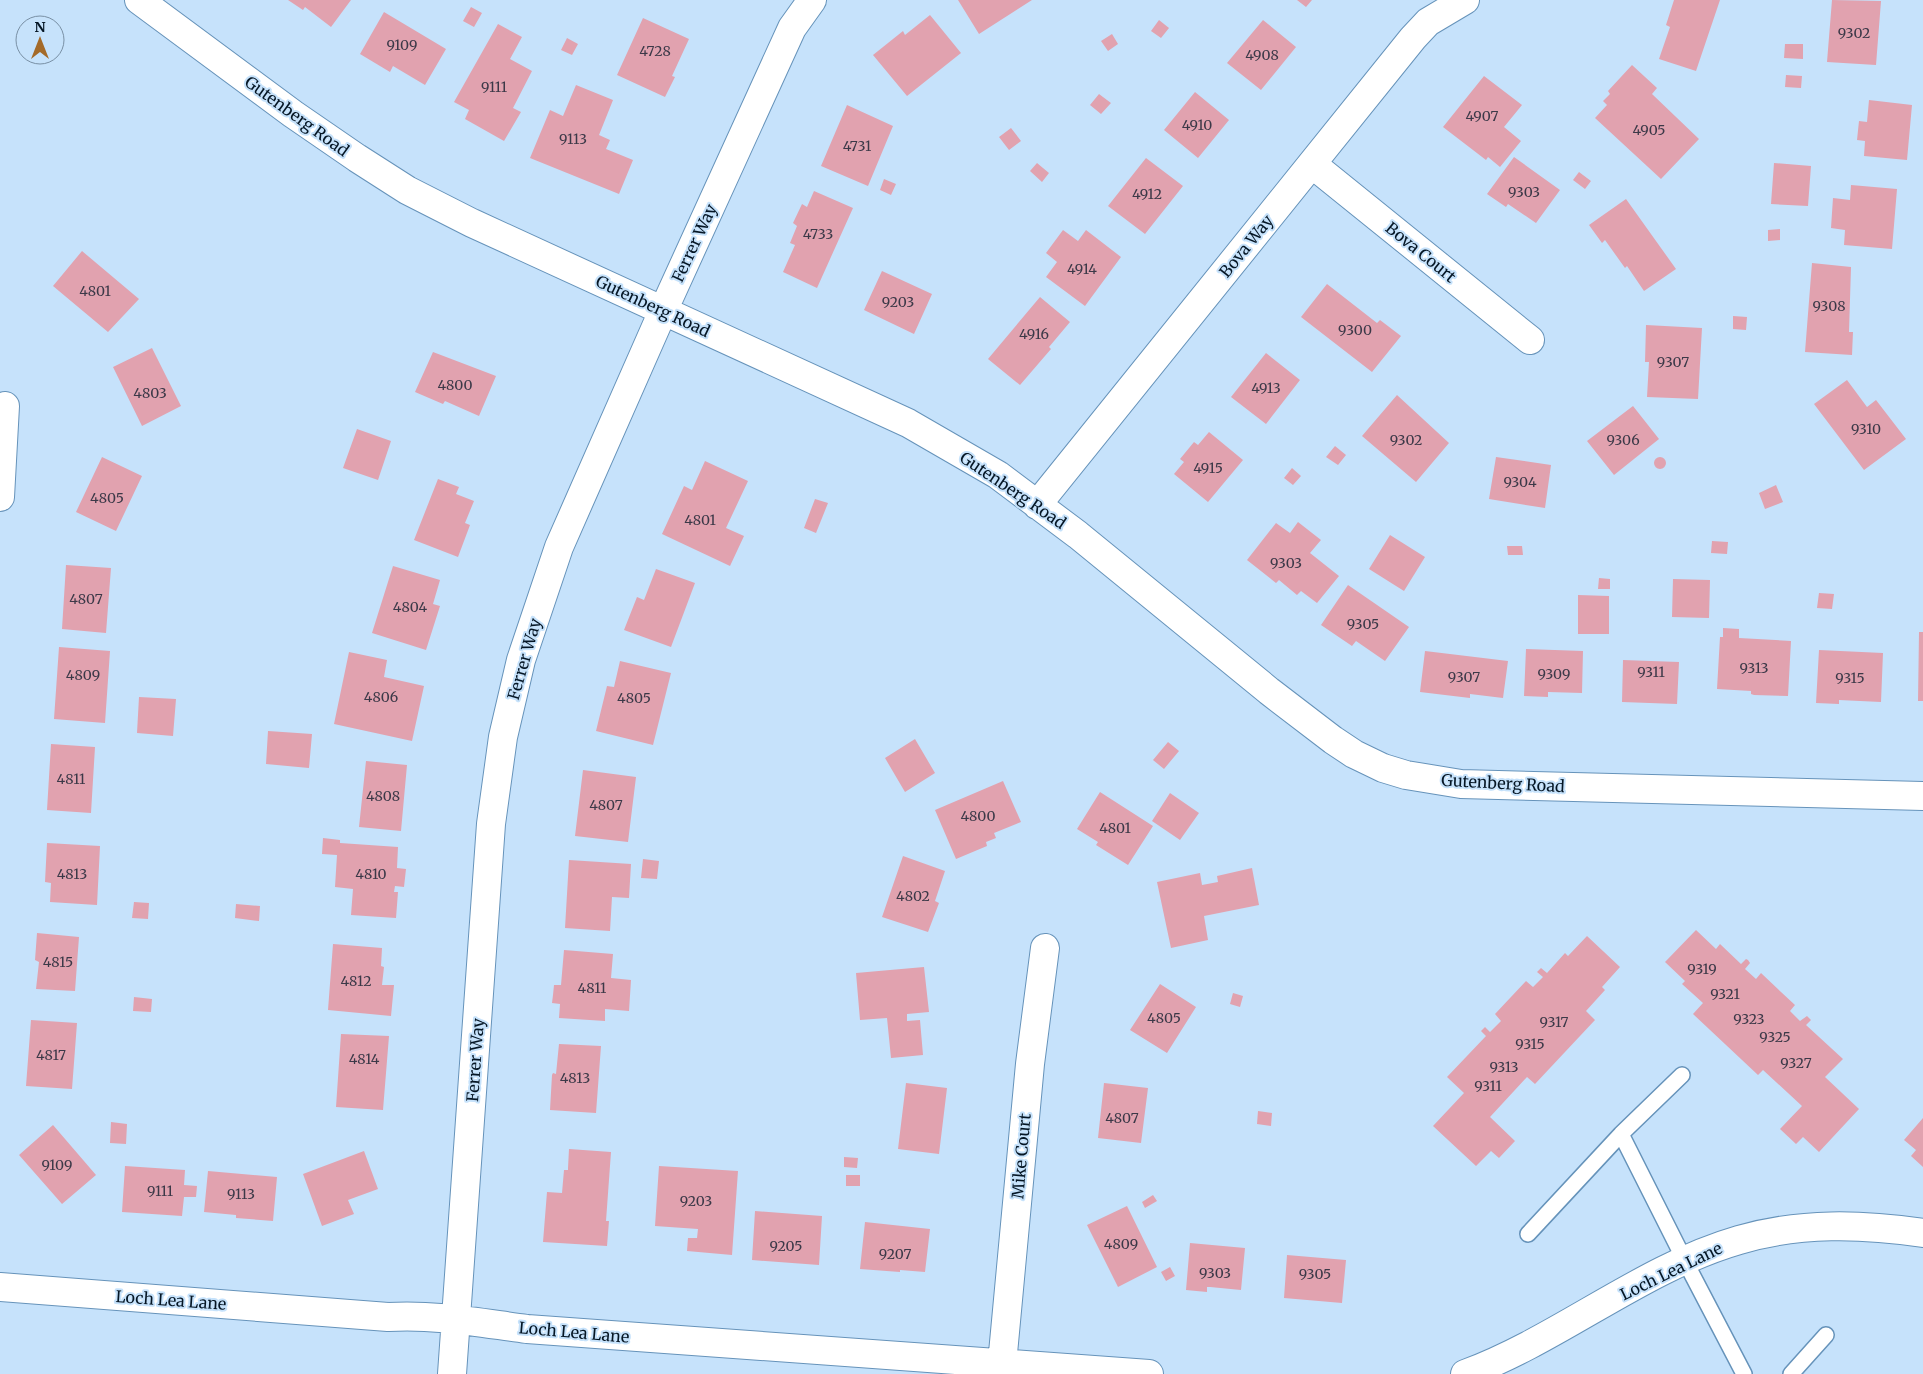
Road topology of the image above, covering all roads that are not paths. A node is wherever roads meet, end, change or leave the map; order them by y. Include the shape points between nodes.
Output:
1 (139, 0) edge
2 (812, 0) edge
3 (1465, 0) edge
4 (1312, 164) junction
5 (663, 311) junction
6 (1530, 340) dead end
7 (5, 406) dead end
8 (0, 497) edge
9 (1037, 504) junction
10 (1923, 796) edge
11 (1045, 948) dead end
12 (1682, 1075) dead end
13 (1621, 1134) junction
14 (1923, 1233) edge
15 (1528, 1234) dead end
16 (1685, 1261) junction
17 (0, 1287) edge
18 (456, 1319) junction
19 (1826, 1335) dead end
20 (1002, 1364) junction
21 (452, 1374) edge
22 (1149, 1374) edge
23 (1465, 1374) edge
24 (1744, 1374) edge
25 (1791, 1374) edge

1 - 5 street, Gutenberg Road via 293,114 407,190
2 - 5 street, Ferrer Way via 792,28
3 - 4 street, Bova Way via 1428,22 1413,38
4 - 6 street, Bova Court
4 - 9 street, Bova Way
5 - 9 street, Gutenberg Road via 908,423 998,475
5 - 18 street, Ferrer Way via 559,547 521,660 503,737 491,824
7 - 8 street
9 - 10 street, Gutenberg Road via 1333,740 1354,754 1406,775 1461,784
11 - 20 street, Mike Court via 1030,1064
12 - 13 lane
13 - 15 lane
13 - 16 lane
14 - 16 street, Loch Lea Lane via 1843,1226 1803,1228 1739,1240
16 - 23 street, Loch Lea Lane via 1496,1362
16 - 24 lane
17 - 18 street, Loch Lea Lane via 388,1317 412,1315
18 - 20 street, Loch Lea Lane via 527,1329
18 - 21 street, Ferrer Way
19 - 25 lane
20 - 22 street, Loch Lea Lane

